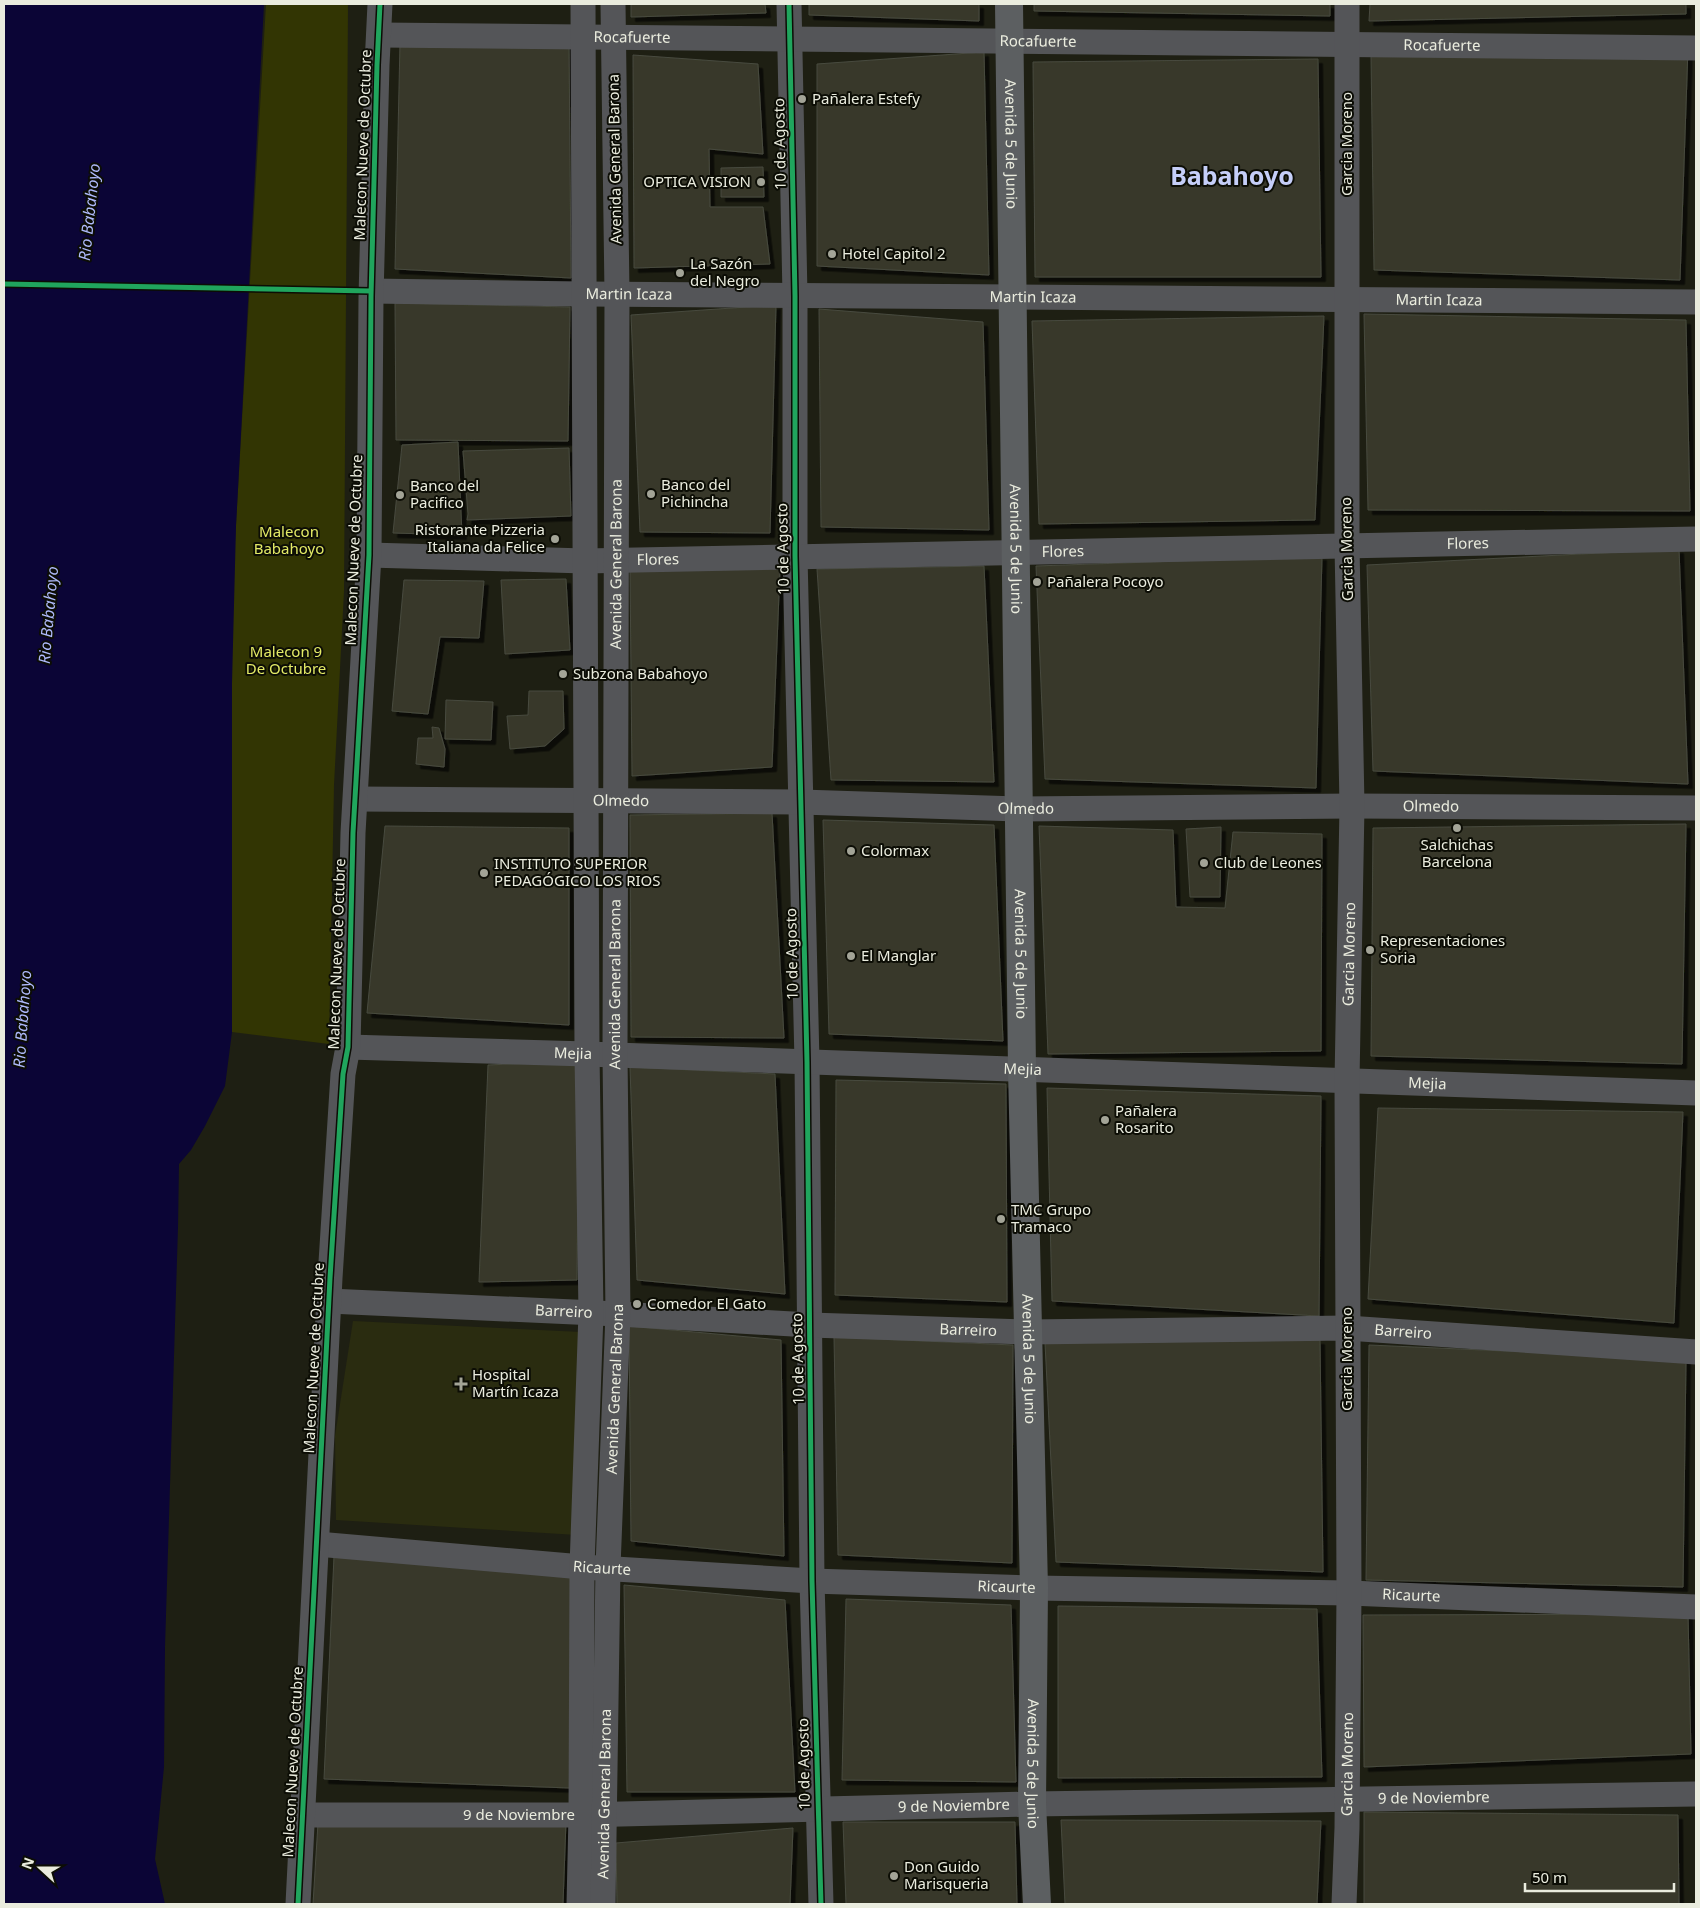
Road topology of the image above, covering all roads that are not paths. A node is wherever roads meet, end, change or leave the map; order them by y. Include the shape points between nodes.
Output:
1 (380, 4) edge
2 (583, 4) edge
3 (614, 4) edge
4 (789, 4) edge
5 (1009, 4) edge
6 (1347, 4) edge
7 (380, 35) junction
8 (584, 37) junction
9 (614, 37) junction
10 (790, 39) junction
11 (1009, 42) junction
12 (1347, 44) junction
13 (1696, 48) edge
14 (371, 291) junction
15 (584, 294) junction
16 (617, 294) junction
17 (795, 296) junction
18 (1013, 298) junction
19 (1347, 300) junction
20 (1696, 302) edge
21 (1696, 539) edge
22 (1347, 546) junction
23 (1016, 552) junction
24 (369, 555) junction
25 (795, 556) junction
26 (586, 560) junction
27 (617, 560) junction
28 (356, 799) junction
29 (586, 801) junction
30 (616, 801) junction
31 (801, 802) junction
32 (1352, 806) junction
33 (1696, 808) edge
34 (1019, 810) junction
35 (348, 1048) junction
36 (587, 1054) junction
37 (615, 1055) junction
38 (807, 1062) junction
39 (1022, 1069) junction
40 (1347, 1081) junction
41 (1696, 1093) edge
42 (329, 1301) junction
43 (591, 1313) junction
44 (618, 1314) junction
45 (810, 1325) junction
46 (1347, 1328) junction
47 (1028, 1332) junction
48 (1696, 1352) edge
49 (317, 1544) junction
50 (582, 1567) junction
51 (608, 1567) junction
52 (812, 1580) junction
53 (1034, 1588) junction
54 (1349, 1593) junction
55 (1696, 1607) edge
56 (1696, 1794) edge
57 (1347, 1800) junction
58 (1032, 1804) junction
59 (818, 1809) junction
60 (606, 1814) junction
61 (303, 1815) junction
62 (581, 1815) junction
63 (298, 1904) edge
64 (579, 1904) edge
65 (603, 1904) edge
66 (821, 1904) edge
67 (1037, 1904) edge
68 (1344, 1904) edge

1 - 7 street, Malecon Nueve de Octubre
2 - 8 street, Avenida General Barona
3 - 9 street, Avenida General Barona
4 - 10 street, 10 de Agosto
5 - 11 main road, Avenida 5 de Junio
6 - 12 street, Garcia Moreno
7 - 8 street, Rocafuerte
7 - 14 street, Malecon Nueve de Octubre
8 - 9 street, Rocafuerte
8 - 15 street, Avenida General Barona
9 - 10 street, Rocafuerte
9 - 16 street, Avenida General Barona
10 - 11 street, Rocafuerte
10 - 17 street, 10 de Agosto
11 - 12 street, Rocafuerte
11 - 18 main road, Avenida 5 de Junio
12 - 13 street, Rocafuerte
12 - 19 street, Garcia Moreno
14 - 15 street, Martin Icaza
14 - 24 street, Malecon Nueve de Octubre
15 - 16 street, Martin Icaza
15 - 26 street, Avenida General Barona
16 - 17 street, Martin Icaza
16 - 27 street, Avenida General Barona
17 - 18 street, Martin Icaza
17 - 25 street, 10 de Agosto
18 - 19 street, Martin Icaza
18 - 23 main road, Avenida 5 de Junio
19 - 20 street, Martin Icaza
19 - 22 street, Garcia Moreno
21 - 22 street, Flores
22 - 23 street, Flores
22 - 32 street, Garcia Moreno
23 - 25 street, Flores
23 - 34 main road, Avenida 5 de Junio
24 - 26 street, Flores
24 - 28 street, Malecon Nueve de Octubre
25 - 27 street, Flores
25 - 31 street, 10 de Agosto
26 - 27 street, Flores
26 - 29 street, Avenida General Barona
27 - 30 street, Avenida General Barona
28 - 29 street, Olmedo
28 - 35 street, Malecon Nueve de Octubre
29 - 30 street, Olmedo
29 - 36 street, Avenida General Barona
30 - 31 street, Olmedo
30 - 37 street, Avenida General Barona
31 - 34 street, Olmedo
31 - 38 street, 10 de Agosto
32 - 33 street, Olmedo
32 - 34 street, Olmedo
32 - 40 street, Garcia Moreno
34 - 39 main road, Avenida 5 de Junio
35 - 36 street, Mejia
35 - 42 street, Malecon Nueve de Octubre via 343,1074
36 - 37 street, Mejia
36 - 43 street, Avenida General Barona
37 - 38 street, Mejia
37 - 44 street, Avenida General Barona
38 - 39 street, Mejia
38 - 45 street, 10 de Agosto
39 - 40 street, Mejia
39 - 47 main road, Avenida 5 de Junio
40 - 41 street, Mejia
40 - 46 street, Garcia Moreno
42 - 43 street, Barreiro
42 - 49 street, Malecon Nueve de Octubre
43 - 44 street, Barreiro
43 - 50 street, Avenida General Barona
44 - 45 street, Barreiro
44 - 51 street, Avenida General Barona
45 - 47 street, Barreiro
45 - 52 street, 10 de Agosto
46 - 47 street, Barreiro
46 - 48 street, Barreiro
46 - 54 street, Garcia Moreno
47 - 53 main road, Avenida 5 de Junio
49 - 50 street, Ricaurte
49 - 61 street, Malecon Nueve de Octubre
50 - 51 street, Ricaurte
50 - 62 street, Avenida General Barona
51 - 52 street, Ricaurte
51 - 60 street, Avenida General Barona
52 - 53 street, Ricaurte
52 - 59 street, 10 de Agosto
53 - 54 street, Ricaurte
53 - 58 main road, Avenida 5 de Junio
54 - 55 street, Ricaurte
54 - 57 street, Garcia Moreno
56 - 57 street, 9 de Noviembre
57 - 58 street, 9 de Noviembre
57 - 68 street, Garcia Moreno
58 - 59 street, 9 de Noviembre
58 - 67 main road, Avenida 5 de Junio
59 - 60 street, 9 de Noviembre
59 - 66 street, 10 de Agosto
60 - 62 street, 9 de Noviembre
60 - 65 street, Avenida General Barona
61 - 62 street, 9 de Noviembre
61 - 63 street, Malecon Nueve de Octubre
62 - 64 street, Avenida General Barona

